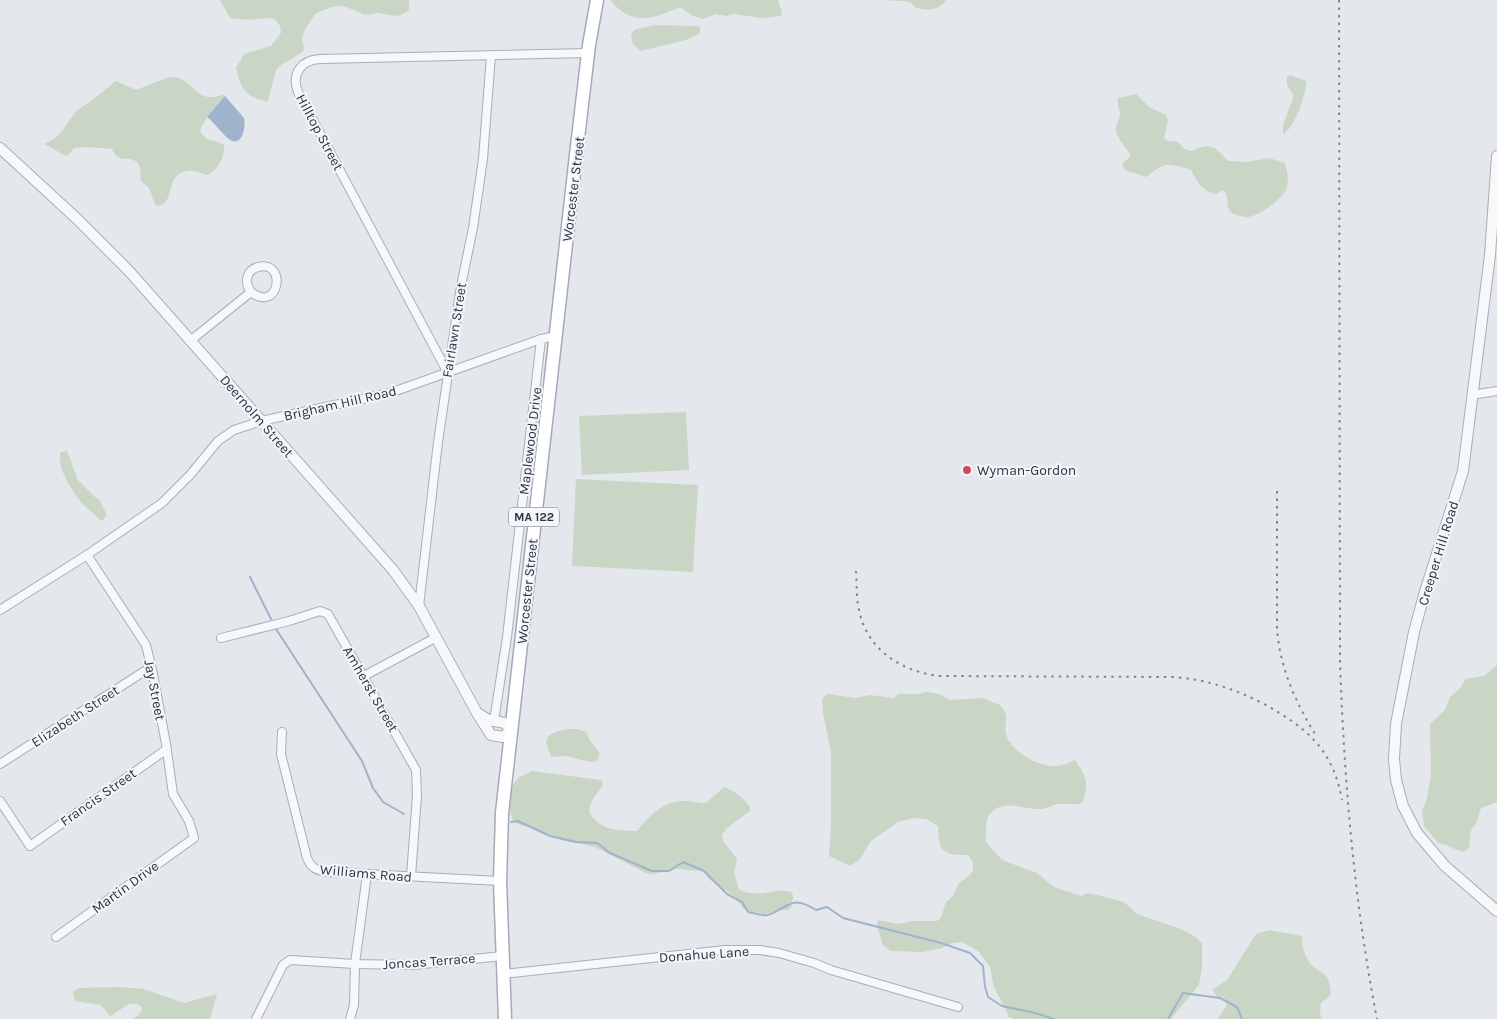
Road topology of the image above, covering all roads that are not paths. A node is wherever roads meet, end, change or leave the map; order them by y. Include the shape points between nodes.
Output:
1 (597, 0) edge
2 (588, 53) junction
3 (491, 55) junction
4 (0, 148) edge
5 (1497, 156) edge
6 (251, 292) junction
7 (556, 336) junction
8 (541, 339) junction
9 (190, 341) junction
10 (448, 374) junction
11 (1497, 391) edge
12 (1472, 395) junction
13 (260, 421) junction
14 (87, 555) junction
15 (419, 606) junction
16 (0, 610) edge
17 (220, 638) dead end
18 (435, 638) junction
19 (151, 667) junction
20 (364, 676) junction
21 (477, 713) junction
22 (494, 721) junction
23 (511, 730) junction
24 (282, 732) dead end
25 (167, 749) junction
26 (0, 764) edge
27 (0, 801) edge
28 (194, 837) joint
29 (367, 874) junction
30 (411, 876) junction
31 (500, 881) junction
32 (1497, 911) edge
33 (56, 937) dead end
34 (503, 956) junction
35 (356, 964) junction
36 (504, 974) junction
37 (958, 1007) dead end
38 (256, 1019) edge
39 (350, 1019) edge
40 (505, 1019) edge

1 - 2 main road, Worcester Street / MA 122
2 - 3 street, Hilltop Street
2 - 7 main road, Worcester Street / MA 122
3 - 10 street, Fairlawn Street via 483,159
3 - 10 street, Hilltop Street via 315,59 298,70 295,80 302,101
4 - 9 street, Deernolm Street via 129,271
5 - 12 street, Creeper Hill Road via 1490,255
6 - 6 street via 246,281 250,272 261,266 273,271 277,284 273,293 260,297
6 - 9 street
7 - 8 street, Brigham Hill Road
7 - 23 main road, Worcester Street / MA 122
8 - 10 street, Brigham Hill Road
8 - 22 street, Maplewood Drive via 507,637
9 - 13 street, Deernolm Street
10 - 13 street, Brigham Hill Road via 379,396
10 - 15 street, Fairlawn Street
11 - 12 street
12 - 32 street, Creeper Hill Road via 1463,471 1414,632 1396,724 1394,764 1405,811 1417,833 1441,862
13 - 14 street, Brigham Hill Road via 222,438 162,502
13 - 15 street, Deernolm Street via 393,570
14 - 16 street, Brigham Hill Road
14 - 19 street, Jay Street via 143,639
15 - 18 street, Deernolm Street
17 - 20 street, Amherst Street via 324,611
18 - 20 street
18 - 21 street, Deernolm Street
19 - 25 street, Jay Street
19 - 26 street, Elizabeth Street
20 - 30 street, Amherst Street via 416,770
21 - 22 street
21 - 23 street, Deernolm Street via 491,735 503,737
22 - 23 street
23 - 31 main road, Worcester Street / MA 122 via 502,813
24 - 29 street, Williams Road via 281,754 310,865 315,870 327,872
25 - 27 street, Francis Street via 30,846
25 - 28 street, Jay Street via 174,798 189,821
28 - 33 street, Martin Drive
29 - 30 street, Williams Road
29 - 35 street
30 - 31 street, Williams Road
31 - 34 main road, Worcester Street / MA 122
34 - 35 street, Joncas Terrace via 412,964
34 - 36 main road, Worcester Street / MA 122
35 - 38 street, Joncas Terrace via 288,961
35 - 39 street
36 - 37 street, Donahue Lane via 725,950 764,950
36 - 40 main road, Worcester Street / MA 122

